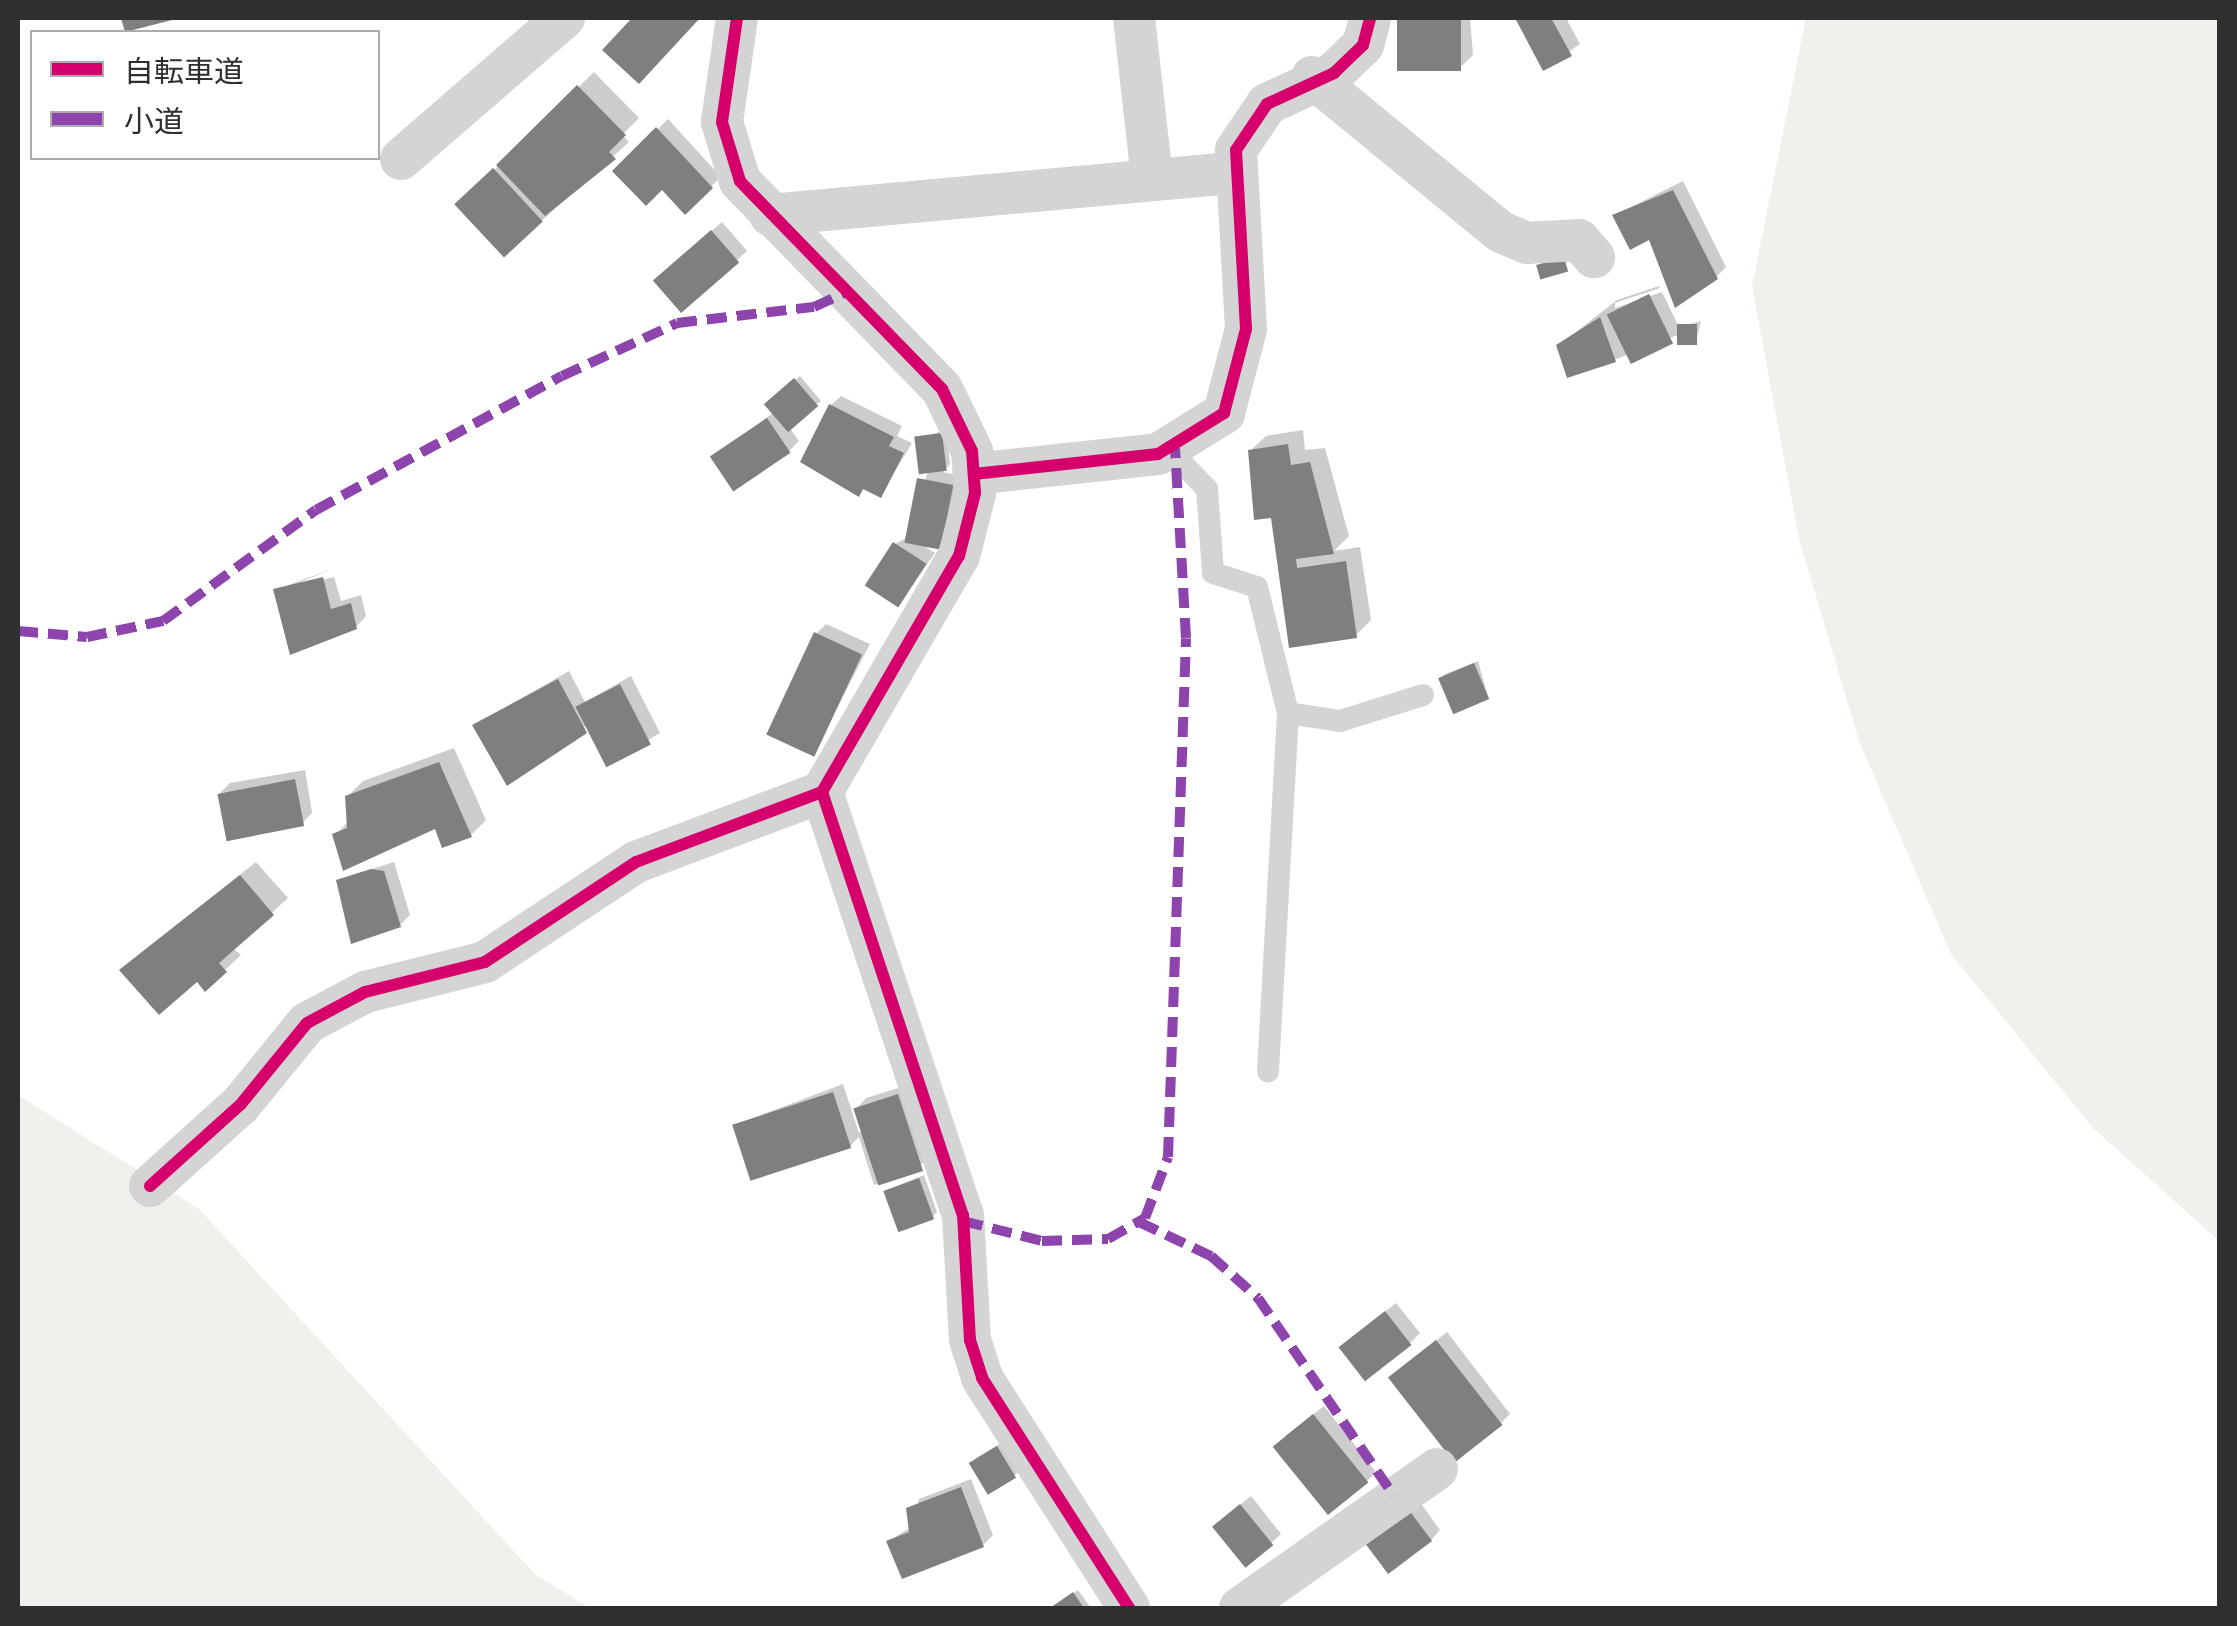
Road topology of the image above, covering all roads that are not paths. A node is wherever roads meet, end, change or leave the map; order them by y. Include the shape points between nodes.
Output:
1 (564, 18) edge
2 (736, 18) edge
3 (1134, 18) edge
4 (1370, 18) edge
5 (1312, 77) junction
6 (401, 159) dead end
7 (1234, 173) junction
8 (1152, 178) junction
9 (770, 215) junction
10 (1594, 257) dead end
11 (1177, 458) dead end
12 (974, 474) junction
13 (1423, 694) dead end
14 (1288, 713) junction
15 (822, 792) junction
16 (1268, 1071) dead end
17 (150, 1186) dead end
18 (1438, 1469) dead end
19 (1130, 1608) edge
20 (1240, 1608) edge

1 - 6 street
2 - 9 street via 722,122 740,180
3 - 8 street
4 - 5 street via 1363,45 1334,73
5 - 7 street via 1266,104 1244,134
5 - 10 street via 1501,232 1528,243 1580,240
7 - 8 street
7 - 12 street via 1246,329 1224,414 1158,454
8 - 9 street
9 - 12 street via 921,360 972,451
11 - 14 lane via 1207,490 1213,573 1257,587
12 - 15 street via 959,556
13 - 14 lane via 1340,722
14 - 16 lane
15 - 17 street via 636,862 485,962 365,992 307,1023 241,1104
15 - 19 street via 963,1215 970,1340 982,1378
18 - 20 street

